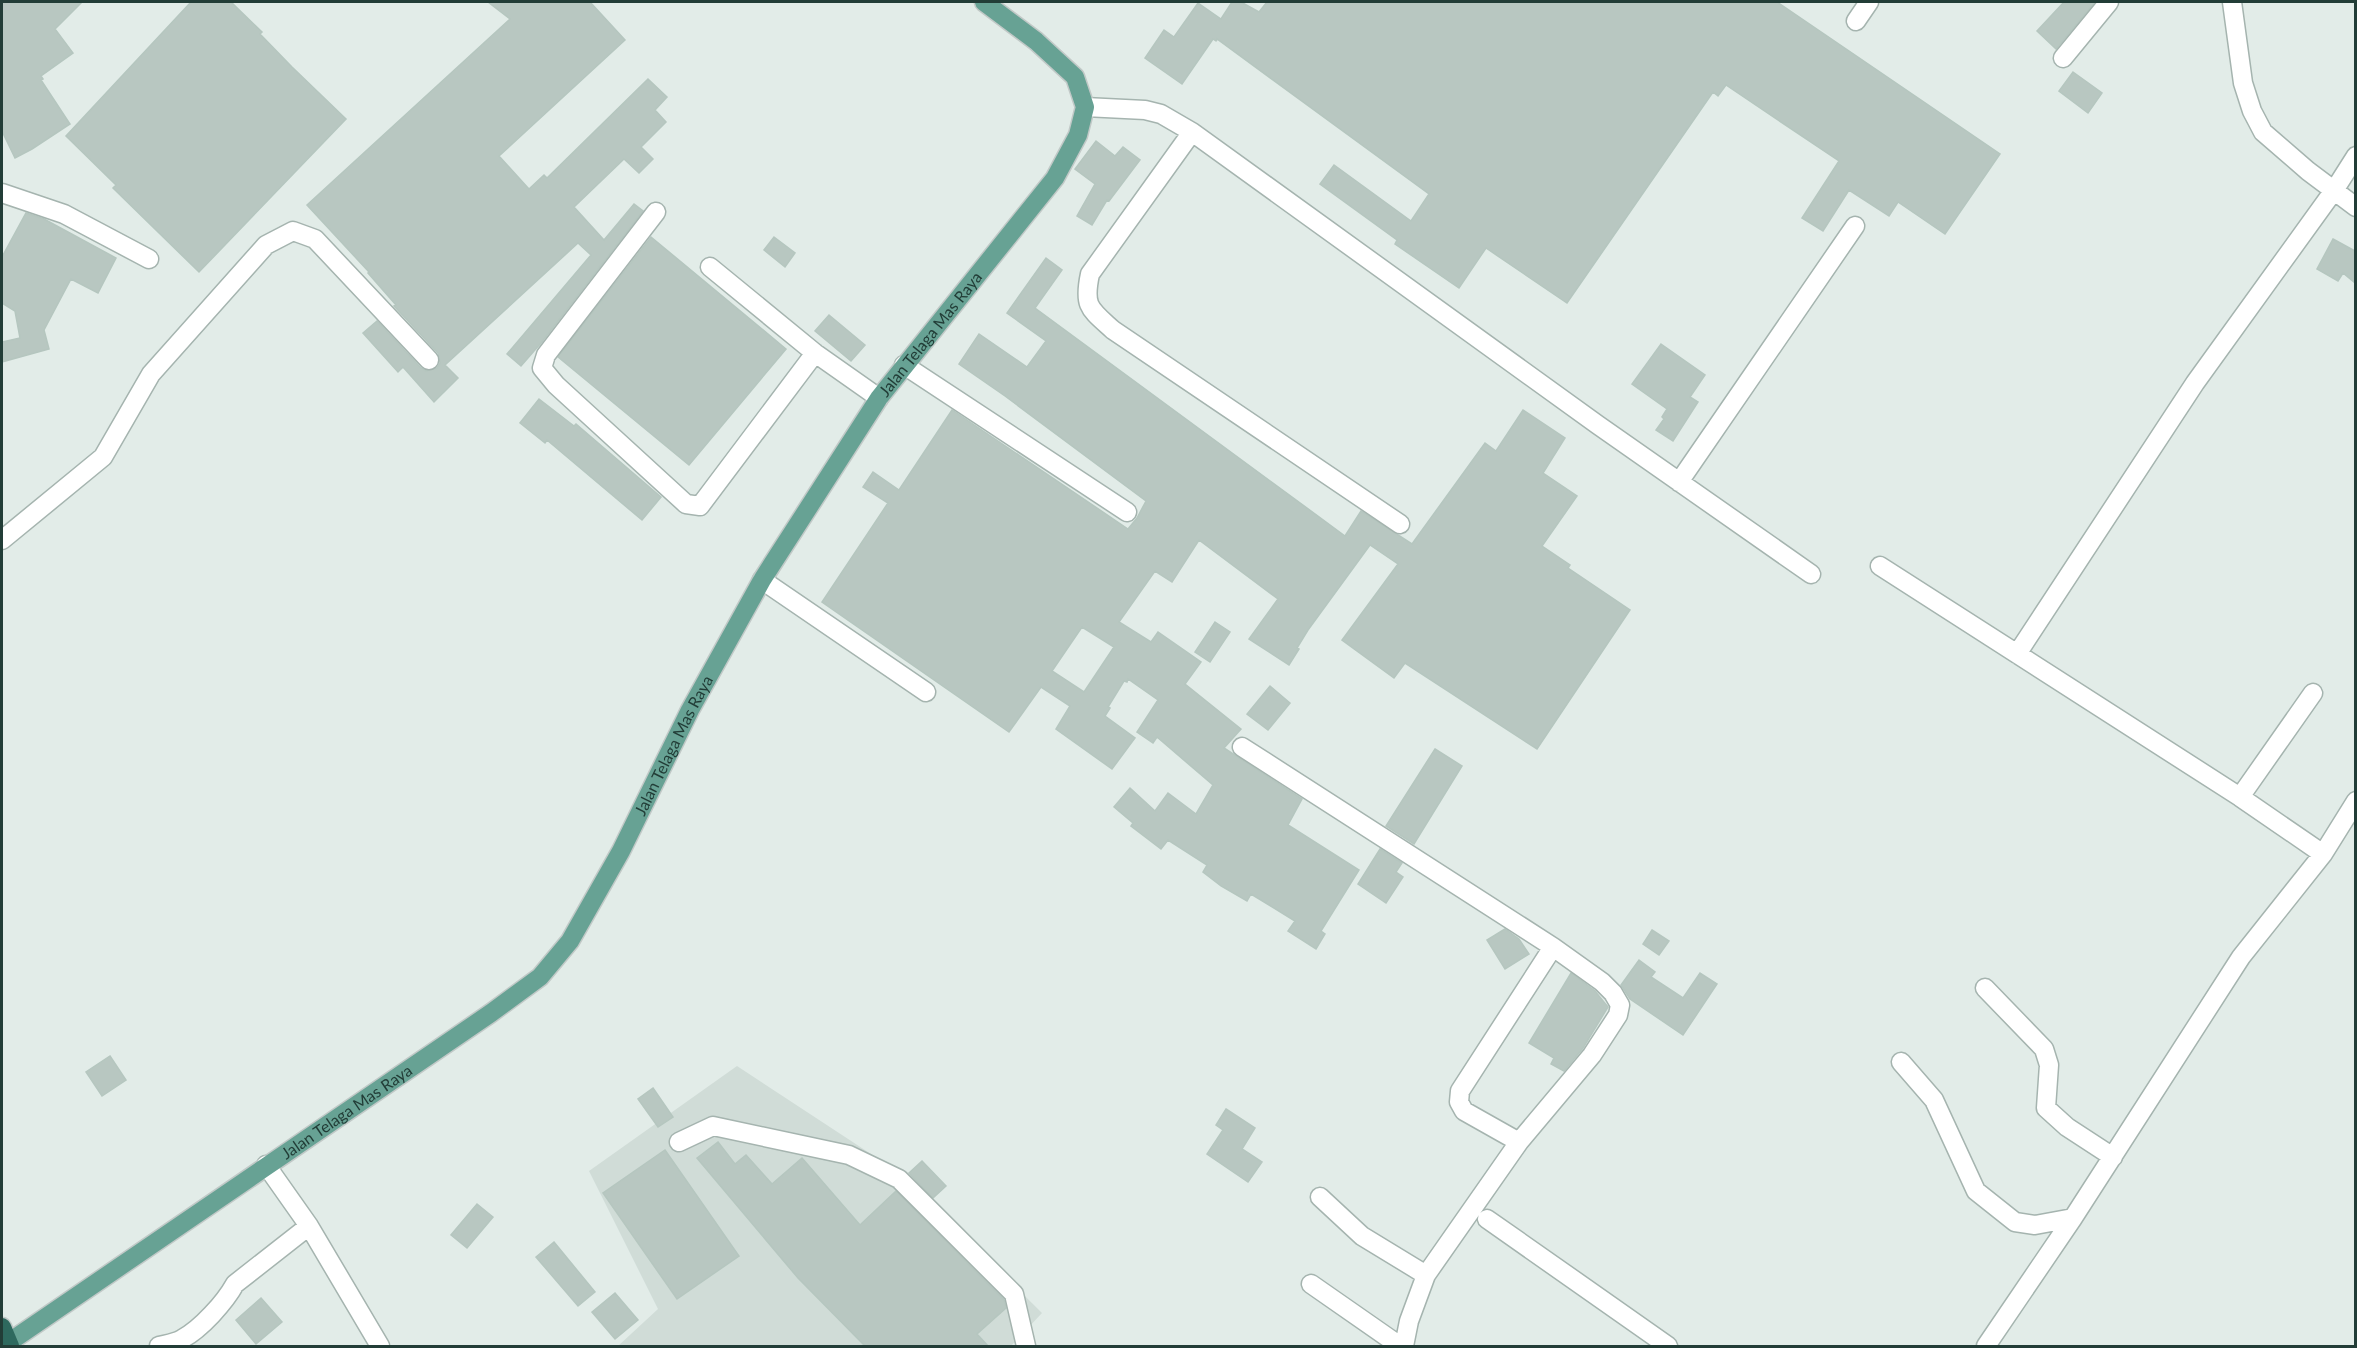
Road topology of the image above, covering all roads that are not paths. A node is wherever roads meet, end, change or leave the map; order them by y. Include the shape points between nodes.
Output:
1 (984, 2) edge
2 (1869, 2) edge
3 (2109, 2) edge
4 (2232, 2) edge
5 (1856, 21) dead end
6 (2063, 58) dead end
7 (1085, 107) junction
8 (1192, 132) junction
9 (2355, 156) edge
10 (2336, 189) junction
11 (2, 193) edge
12 (2355, 207) edge
13 (656, 212) dead end
14 (1855, 226) dead end
15 (149, 259) dead end
16 (710, 267) dead end
17 (815, 353) junction
18 (429, 360) dead end
19 (904, 365) junction
20 (879, 398) junction
21 (1679, 482) junction
22 (1126, 512) dead end
23 (1400, 524) dead end
24 (2, 540) edge
25 (1880, 566) dead end
26 (1811, 574) dead end
27 (762, 580) junction
28 (2017, 654) junction
29 (926, 692) dead end
30 (2313, 693) dead end
31 (1242, 747) dead end
32 (2240, 797) junction
33 (2355, 801) edge
34 (2323, 854) junction
35 (1553, 947) junction
36 (1985, 988) dead end
37 (1901, 1062) dead end
38 (679, 1142) dead end
39 (1519, 1142) junction
40 (2113, 1157) junction
41 (266, 1165) junction
42 (1320, 1197) dead end
43 (2073, 1218) junction
44 (1487, 1219) dead end
45 (309, 1226) junction
46 (1426, 1275) junction
47 (1311, 1284) dead end
48 (6, 1339) edge
49 (179, 1344) edge
50 (159, 1347) edge
51 (380, 1347) edge
52 (1026, 1347) edge
53 (1402, 1347) edge
54 (1668, 1347) edge
55 (1986, 1347) edge

1 - 7 main road via 1075,77
2 - 5 street
3 - 6 street
4 - 10 street via 2243,83 2263,132 2308,171
7 - 8 street via 1145,110 1161,114
7 - 19 main road, Jalan Telaga Mas Raya via 1078,135 1055,178
8 - 21 street
8 - 23 street via 1090,274 1086,293 1090,309 1113,330
9 - 10 street
10 - 12 street
10 - 28 street via 2195,383
11 - 15 street via 64,214
13 - 17 street via 546,355 542,368 686,504 700,506
14 - 21 street
16 - 17 street
17 - 20 street
18 - 24 street via 315,239 293,231 266,245 151,374 103,457
19 - 20 main road, Jalan Telaga Mas Raya
19 - 22 street
20 - 27 main road, Jalan Telaga Mas Raya
21 - 26 street
25 - 28 street
27 - 29 street
27 - 41 main road, Jalan Telaga Mas Raya via 690,710 621,851 570,941 540,977
28 - 32 street
30 - 32 street
31 - 35 street
32 - 34 street
33 - 34 street
34 - 40 street via 2241,957
35 - 39 street via 1460,1091 1459,1102 1464,1111
35 - 39 street via 1602,982 1620,1005 1618,1015 1592,1055
36 - 40 street via 2044,1049 2049,1065 2046,1108
37 - 43 street via 1934,1100 1976,1191 2015,1222 2035,1225
38 - 52 street via 713,1126 849,1155 899,1179 1014,1294
39 - 46 street
40 - 43 street
41 - 45 street
41 - 48 main road, Jalan Telaga Mas Raya
42 - 46 street via 1362,1236
43 - 55 street
44 - 54 street
45 - 49 street via 235,1284 217,1309
45 - 51 street
46 - 53 street
47 - 53 street
49 - 50 street

